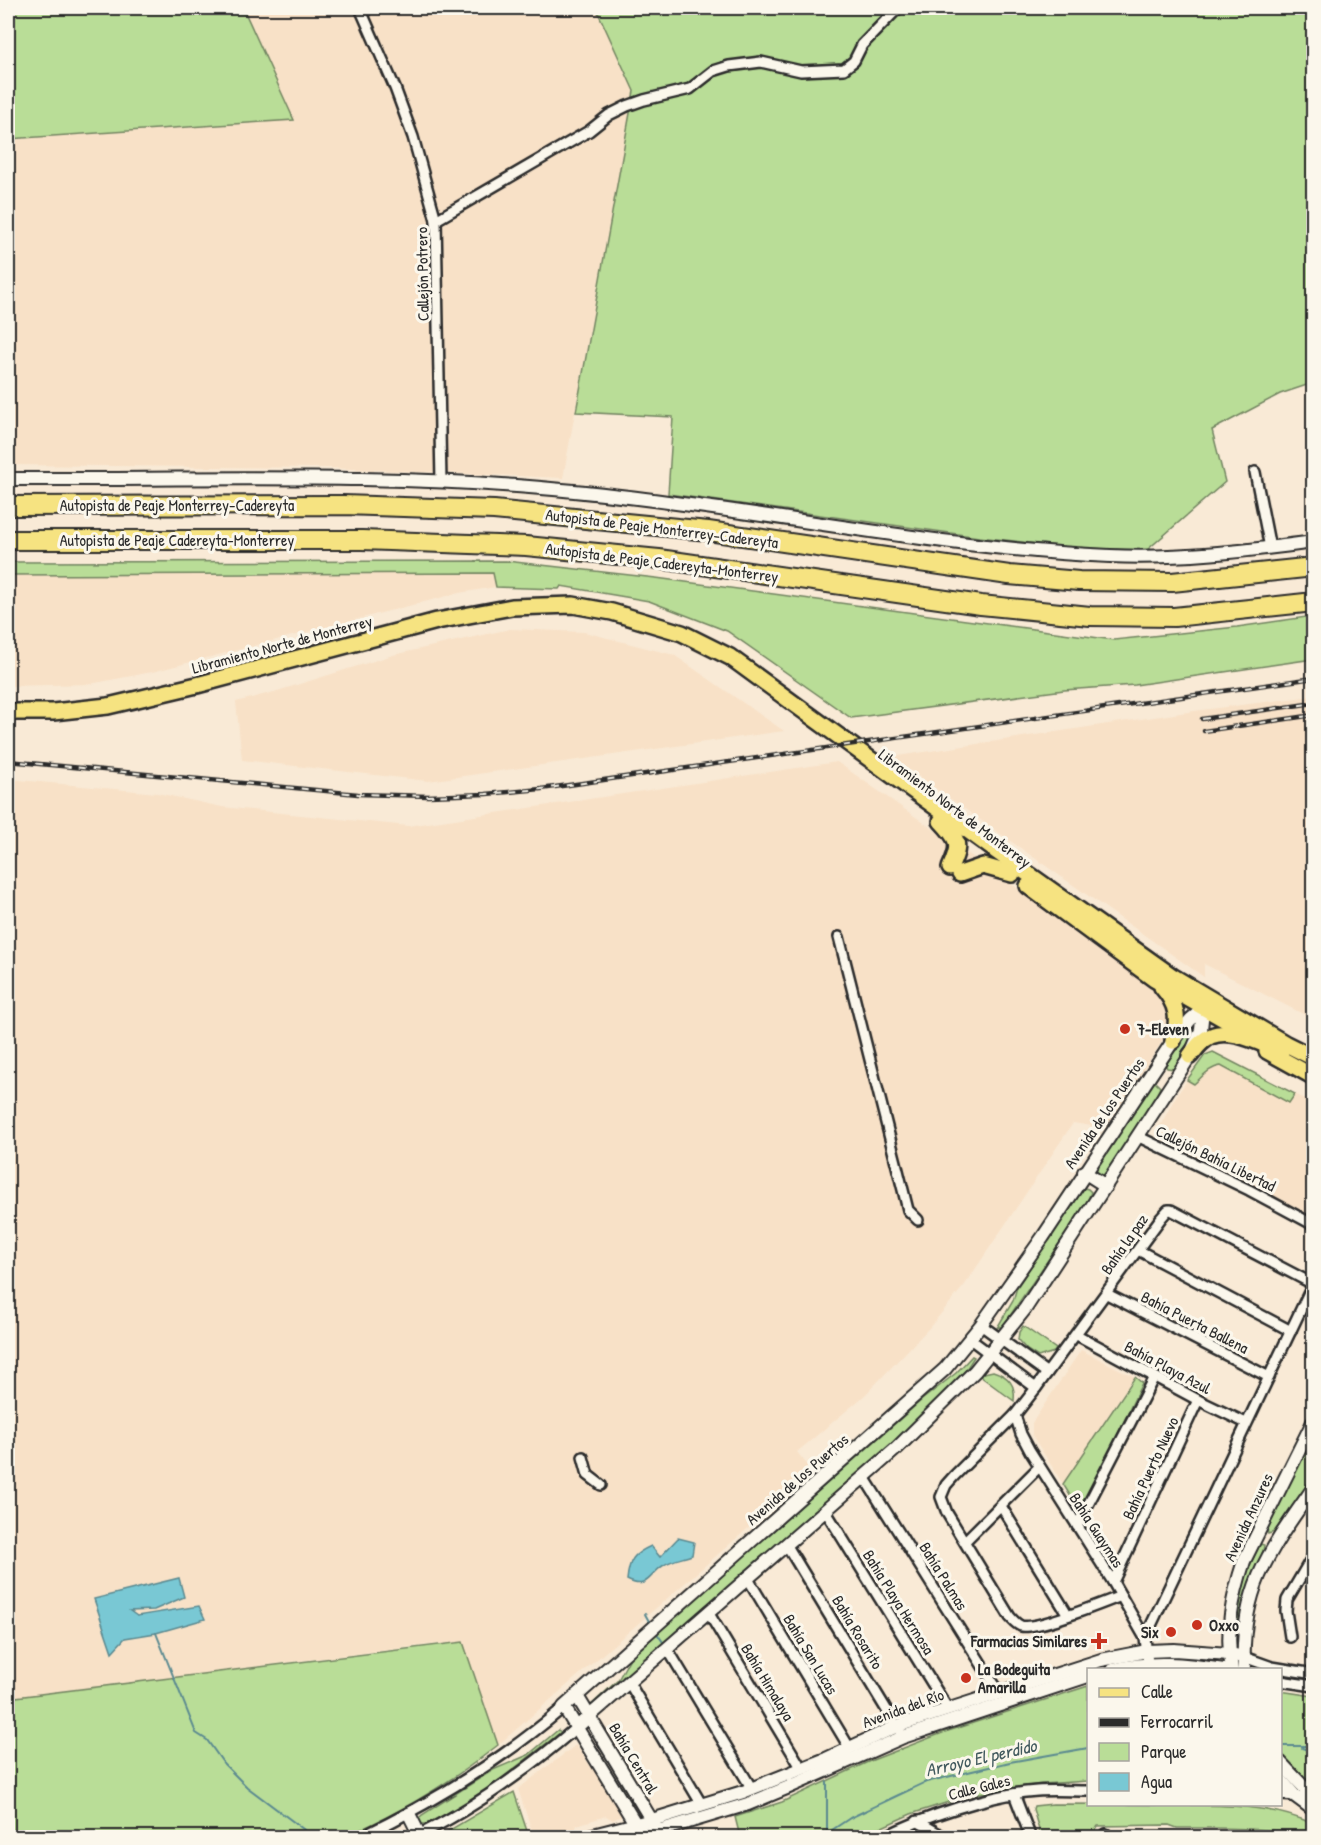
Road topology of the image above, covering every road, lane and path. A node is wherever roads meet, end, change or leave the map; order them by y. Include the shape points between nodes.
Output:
1 (360, 8) edge
2 (898, 8) edge
3 (436, 220) junction
4 (1255, 472) dead end
5 (8, 479) edge
6 (441, 482) junction
7 (8, 506) edge
8 (8, 540) edge
9 (1314, 542) edge
10 (1270, 548) junction
11 (1314, 567) edge
12 (1314, 602) edge
13 (564, 606) junction
14 (8, 712) edge
15 (941, 821) junction
16 (1012, 874) junction
17 (839, 937) dead end
18 (1126, 942) junction
19 (1154, 979) junction
20 (1203, 1009) junction
21 (1232, 1035) junction
22 (1173, 1041) junction
23 (1286, 1050) junction
24 (1190, 1056) junction
25 (1314, 1058) edge
26 (1314, 1067) edge
27 (1314, 1077) edge
28 (1137, 1136) junction
29 (1084, 1172) junction
30 (1106, 1186) junction
31 (918, 1220) dead end
32 (1314, 1224) edge
33 (1138, 1250) junction
34 (1107, 1294) junction
35 (981, 1325) junction
36 (1291, 1331) junction
37 (1077, 1335) junction
38 (970, 1340) junction
39 (1001, 1340) junction
40 (990, 1354) junction
41 (1047, 1373) junction
42 (1154, 1377) junction
43 (1269, 1377) junction
44 (1036, 1388) junction
45 (1198, 1400) junction
46 (1015, 1415) junction
47 (1246, 1423) junction
48 (1313, 1423) edge
49 (583, 1457) dead end
50 (1039, 1467) junction
51 (864, 1477) junction
52 (601, 1485) dead end
53 (1314, 1487) edge
54 (1001, 1506) junction
55 (825, 1510) junction
56 (1077, 1526) junction
57 (1257, 1535) junction
58 (965, 1541) junction
59 (1275, 1543) junction
60 (786, 1544) junction
61 (1314, 1554) edge
62 (747, 1577) junction
63 (1113, 1582) junction
64 (1121, 1596) junction
65 (708, 1612) junction
66 (1068, 1615) junction
67 (1290, 1637) dead end
68 (1145, 1638) junction
69 (667, 1648) junction
70 (1229, 1654) junction
71 (1148, 1657) junction
72 (1244, 1663) edge
73 (1118, 1668) edge
74 (1213, 1668) edge
75 (1232, 1668) edge
76 (1278, 1668) edge
77 (1282, 1669) edge
78 (1314, 1674) edge
79 (1087, 1677) edge
80 (628, 1681) junction
81 (1282, 1681) edge
82 (1314, 1686) edge
83 (999, 1692) junction
84 (577, 1696) junction
85 (564, 1707) junction
86 (948, 1709) junction
87 (589, 1716) junction
88 (577, 1727) junction
89 (900, 1731) junction
90 (849, 1747) junction
91 (1282, 1763) edge
92 (802, 1768) junction
93 (1282, 1780) edge
94 (1087, 1791) edge
95 (1014, 1794) junction
96 (747, 1795) junction
97 (1282, 1795) edge
98 (1295, 1796) junction
99 (1312, 1797) edge
100 (702, 1805) junction
101 (1314, 1810) edge
102 (409, 1814) junction
103 (917, 1821) junction
104 (657, 1829) edge
105 (641, 1832) edge
106 (416, 1836) edge
107 (359, 1838) edge
108 (581, 1838) edge
109 (623, 1838) edge
110 (882, 1838) edge
111 (946, 1838) edge
112 (1031, 1838) edge

1 - 3 street, Callejón Potrero via 413,137
2 - 3 street via 844,69 801,70 761,62 729,66 708,74 690,89 644,100 609,115 589,131
3 - 6 street, Callejón Potrero
4 - 10 street
5 - 6 street via 304,478
6 - 10 street via 608,494 950,542 1110,556 1195,555
7 - 11 highway, Autopista de Peaje Monterrey-Cadereyta via 343,505 494,510 708,531 1079,582 1172,582
8 - 12 highway, Autopista de Peaje Cadereyta-Monterrey via 362,540 526,546 691,563 969,603 1090,616 1174,617
9 - 10 street
13 - 14 main road, Libramiento Norte de Monterrey via 512,607 437,621 108,706
13 - 15 main road, Libramiento Norte de Monterrey via 659,629 732,664
13 - 18 main road, Libramiento Norte de Monterrey via 612,612 660,625 730,657
15 - 16 main road, Libramiento Norte de Monterrey
15 - 16 main road via 955,836 955,871 983,866
16 - 19 main road, Libramiento Norte de Monterrey
17 - 31 street via 908,1210
18 - 20 main road via 1142,960 1193,997
18 - 23 main road, Libramiento Norte de Monterrey
19 - 20 main road, Libramiento Norte de Monterrey
19 - 22 main road via 1177,1010
20 - 22 street, Avenida de los Puertos
20 - 23 main road via 1214,1010
20 - 24 street via 1201,1030
21 - 23 main road
21 - 24 main road via 1212,1036
21 - 27 main road
22 - 29 street, Avenida de los Puertos
23 - 25 main road, Libramiento Norte de Monterrey
23 - 26 main road, Libramiento Norte de Monterrey
23 - 27 main road
24 - 28 street
28 - 30 street
28 - 32 street, Callejón Bahía Libertad
29 - 30 street
29 - 35 street, Avenida de los Puertos
30 - 39 street
33 - 34 street, Bahía la paz
33 - 36 street
33 - 36 street, Bahía la paz via 1168,1210 1313,1284
34 - 37 street, Bahía la paz
34 - 43 street, Bahía Puerta Ballena
35 - 38 street, Avenida de los Puertos
35 - 39 street
36 - 43 street, Bahía la paz
37 - 41 street, Bahía la paz
37 - 42 street, Bahía Playa Azul
38 - 40 street
38 - 84 street, Avenida de los Puertos via 930,1383
39 - 40 street
39 - 41 street
40 - 44 street
40 - 51 street via 936,1412
41 - 44 street, Bahía la paz
42 - 45 street, Bahía Playa Azul
42 - 56 street
43 - 47 street, Bahía la paz
44 - 46 street, Bahía la paz
45 - 47 street, Bahía Playa Azul
45 - 63 street, Bahía Puerto Nuevo
46 - 50 street, Bahía Guaymas
46 - 58 street, Bahía la paz via 943,1491 943,1505
47 - 68 street, Bahía la paz
48 - 57 street, Avenida Anzures
49 - 52 street via 588,1475
50 - 54 street
50 - 56 street, Bahía Guaymas
51 - 55 street
51 - 83 street, Bahía Palmas
53 - 59 street, Avenida Anzures
54 - 58 street
54 - 66 street
55 - 60 street
55 - 86 street, Bahía Playa Hermosa
56 - 63 street, Bahía Guaymas
57 - 59 street
57 - 70 street, Avenida Anzures via 1232,1604
58 - 66 street, Bahía la paz via 1019,1626
59 - 72 street, Avenida Anzures via 1251,1593
60 - 62 street
60 - 89 street, Bahía Rosarito
61 - 67 street via 1287,1600
62 - 65 street
62 - 90 street, Bahía San Lucas
63 - 64 street, Bahía Guaymas
64 - 66 street, Bahía la paz
64 - 68 street, Bahía Guaymas
65 - 69 street
65 - 92 street, Bahía Himalaya
68 - 71 street, Bahía Guaymas
69 - 80 street
69 - 96 street
70 - 71 street, Avenida del Río via 1174,1650
70 - 72 street, Avenida del Río
70 - 75 street, Avenida Anzures
71 - 73 street, Avenida del Río
71 - 74 street, Avenida del Río
71 - 83 street, Avenida del Río via 1101,1660
72 - 76 street
77 - 78 street
79 - 89 street, Avenida del Río
80 - 87 street
80 - 100 street
81 - 82 street
83 - 86 street, Avenida del Río
84 - 85 street, Avenida de los Puertos
84 - 87 street, Bahía Central
85 - 88 street, Bahía Central
85 - 102 street, Avenida de los Puertos via 510,1751
86 - 89 street, Avenida del Río
87 - 88 street
87 - 104 street, Bahía Central
88 - 105 street, Bahía Central
88 - 106 street via 507,1783
89 - 90 street, Avenida del Río
89 - 96 street, Avenida del Río via 789,1787
90 - 92 street, Avenida del Río
91 - 99 street
92 - 96 street, Avenida del Río
93 - 98 street
94 - 95 street, Calle Gales
95 - 103 street, Calle Gales
95 - 112 street
96 - 100 street, Avenida del Río
96 - 104 street, Avenida del Río
97 - 98 street
98 - 99 street
98 - 101 street
100 - 104 street, Avenida del Río
102 - 106 street
102 - 107 street, Avenida de los Puertos
103 - 110 street, Calle Gales
103 - 111 street
104 - 105 street, Avenida del Río
105 - 108 street, Avenida del Río
105 - 109 street, Avenida del Río

